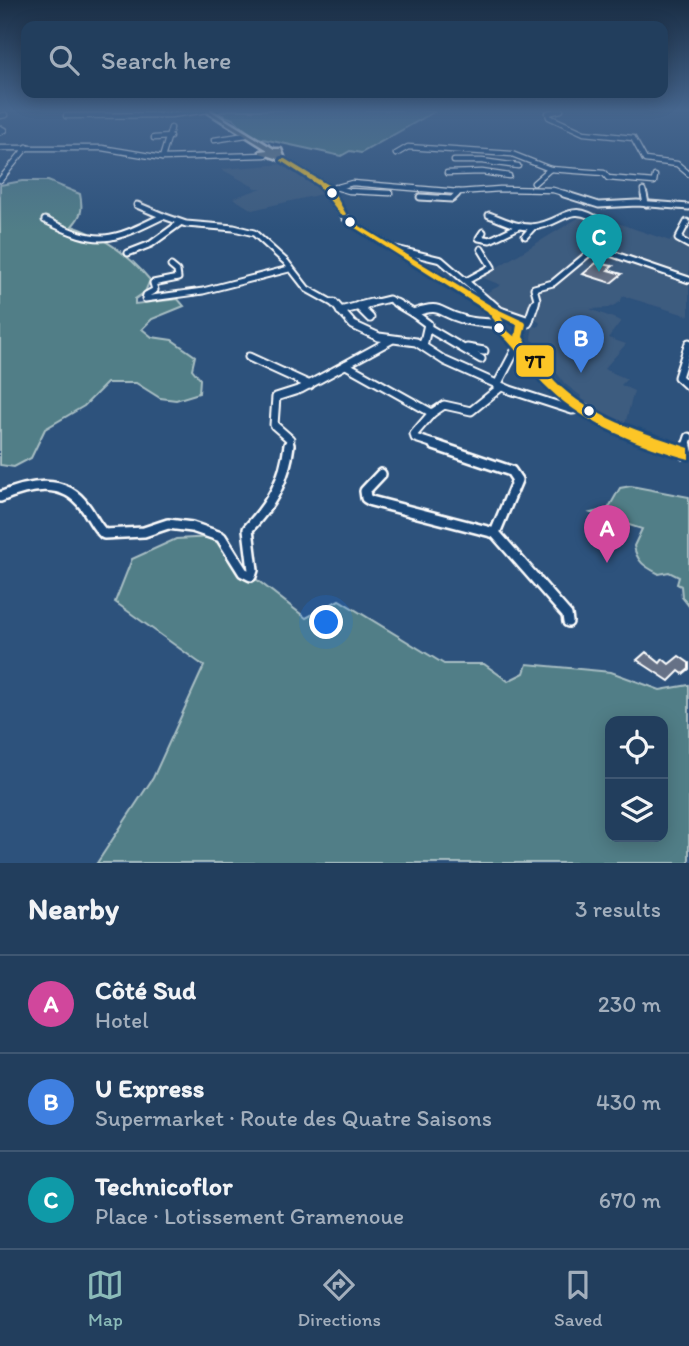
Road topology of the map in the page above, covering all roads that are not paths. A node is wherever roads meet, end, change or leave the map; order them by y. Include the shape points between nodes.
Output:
1 (24, 150) edge
2 (116, 150) edge
3 (165, 150) edge
4 (260, 150) edge
5 (270, 150) edge
6 (402, 150) edge
7 (507, 150) edge
8 (640, 150) edge
9 (262, 153) junction
10 (533, 153) dead end
11 (396, 154) dead end
12 (277, 155) junction
13 (520, 157) junction
14 (162, 158) junction
15 (454, 160) dead end
16 (530, 160) junction
17 (518, 166) junction
18 (550, 169) junction
19 (447, 173) dead end
20 (689, 174) edge
21 (509, 176) junction
22 (655, 176) dead end
23 (0, 180) edge
24 (534, 183) dead end
25 (338, 187) junction
26 (326, 188) junction
27 (491, 189) junction
28 (643, 190) dead end
29 (459, 192) junction
30 (390, 193) dead end
31 (421, 197) dead end
32 (586, 201) junction
33 (646, 204) junction
34 (137, 205) dead end
35 (689, 207) edge
36 (582, 213) junction
37 (489, 215) dead end
38 (163, 216) junction
39 (45, 220) dead end
40 (687, 222) dead end
41 (180, 223) junction
42 (521, 225) junction
43 (533, 228) junction
44 (483, 232) dead end
45 (525, 236) dead end
46 (689, 246) edge
47 (391, 248) junction
48 (598, 248) junction
49 (481, 249) dead end
50 (128, 253) dead end
51 (171, 266) dead end
52 (289, 269) junction
53 (468, 280) junction
54 (689, 280) edge
55 (358, 306) junction
56 (490, 309) junction
57 (340, 311) junction
58 (413, 313) junction
59 (370, 318) dead end
60 (520, 324) junction
61 (500, 325) junction
62 (428, 328) junction
63 (391, 340) junction
64 (689, 343) edge
65 (423, 346) junction
66 (522, 347) junction
67 (482, 355) dead end
68 (249, 357) dead end
69 (346, 365) junction
70 (310, 385) junction
71 (499, 386) junction
72 (689, 387) edge
73 (576, 407) junction
74 (432, 413) junction
75 (689, 437) edge
76 (687, 453) edge
77 (381, 474) dead end
78 (0, 497) edge
79 (495, 533) junction
80 (568, 622) dead end

1 - 23 street
2 - 14 street
3 - 14 street
4 - 9 main road
5 - 12 main road
6 - 11 street
7 - 13 street
8 - 20 street via 645,160 677,164
9 - 12 main road
9 - 14 street
10 - 13 street
12 - 26 main road
13 - 16 street
15 - 17 street
16 - 17 street
16 - 18 street
17 - 21 street
18 - 22 street via 654,182
18 - 24 street
19 - 21 street
21 - 27 street
25 - 26 street
25 - 29 street via 356,183
25 - 30 street
26 - 47 main road via 348,221
27 - 29 street
27 - 32 street via 558,191
28 - 33 street
29 - 31 street via 454,199
32 - 33 street
32 - 36 street
33 - 35 street
34 - 38 street
36 - 43 street via 566,211
36 - 48 street via 603,223 601,233 593,237 605,240
37 - 42 street
38 - 39 street via 105,242
38 - 41 street
40 - 46 street via 678,239
41 - 50 street via 151,244
41 - 52 street via 254,233
42 - 43 street
42 - 44 street via 488,240 479,238
43 - 45 street
47 - 53 street via 442,260
47 - 56 main road
48 - 54 street
48 - 60 street via 553,283 534,288 537,299
49 - 53 street via 492,267
51 - 52 street via 178,278 153,283 155,290 145,299 203,291
52 - 57 street via 307,289
53 - 60 street
55 - 57 street
55 - 58 street via 389,299
55 - 59 street
56 - 60 main road
56 - 61 main road
57 - 63 street via 353,325
58 - 61 street via 438,306 461,319
58 - 62 street
60 - 61 main road
60 - 61 main road
60 - 73 main road via 519,337 545,375
61 - 66 main road
62 - 65 street
62 - 67 street
63 - 65 street
63 - 69 street
64 - 72 street via 678,377
65 - 71 street
66 - 71 street via 516,349
66 - 73 main road via 546,382
68 - 70 street
69 - 70 street
69 - 74 street
70 - 78 street via 275,399 274,425 289,439 287,466 270,505 248,528 251,576 243,572 216,534 168,524 104,534 93,526 82,503 56,486 42,485
71 - 73 street
71 - 74 street via 471,411 444,405
73 - 76 main road
74 - 79 street via 415,438 516,475
75 - 76 street
77 - 79 street via 365,491 371,501
79 - 80 street via 568,615

